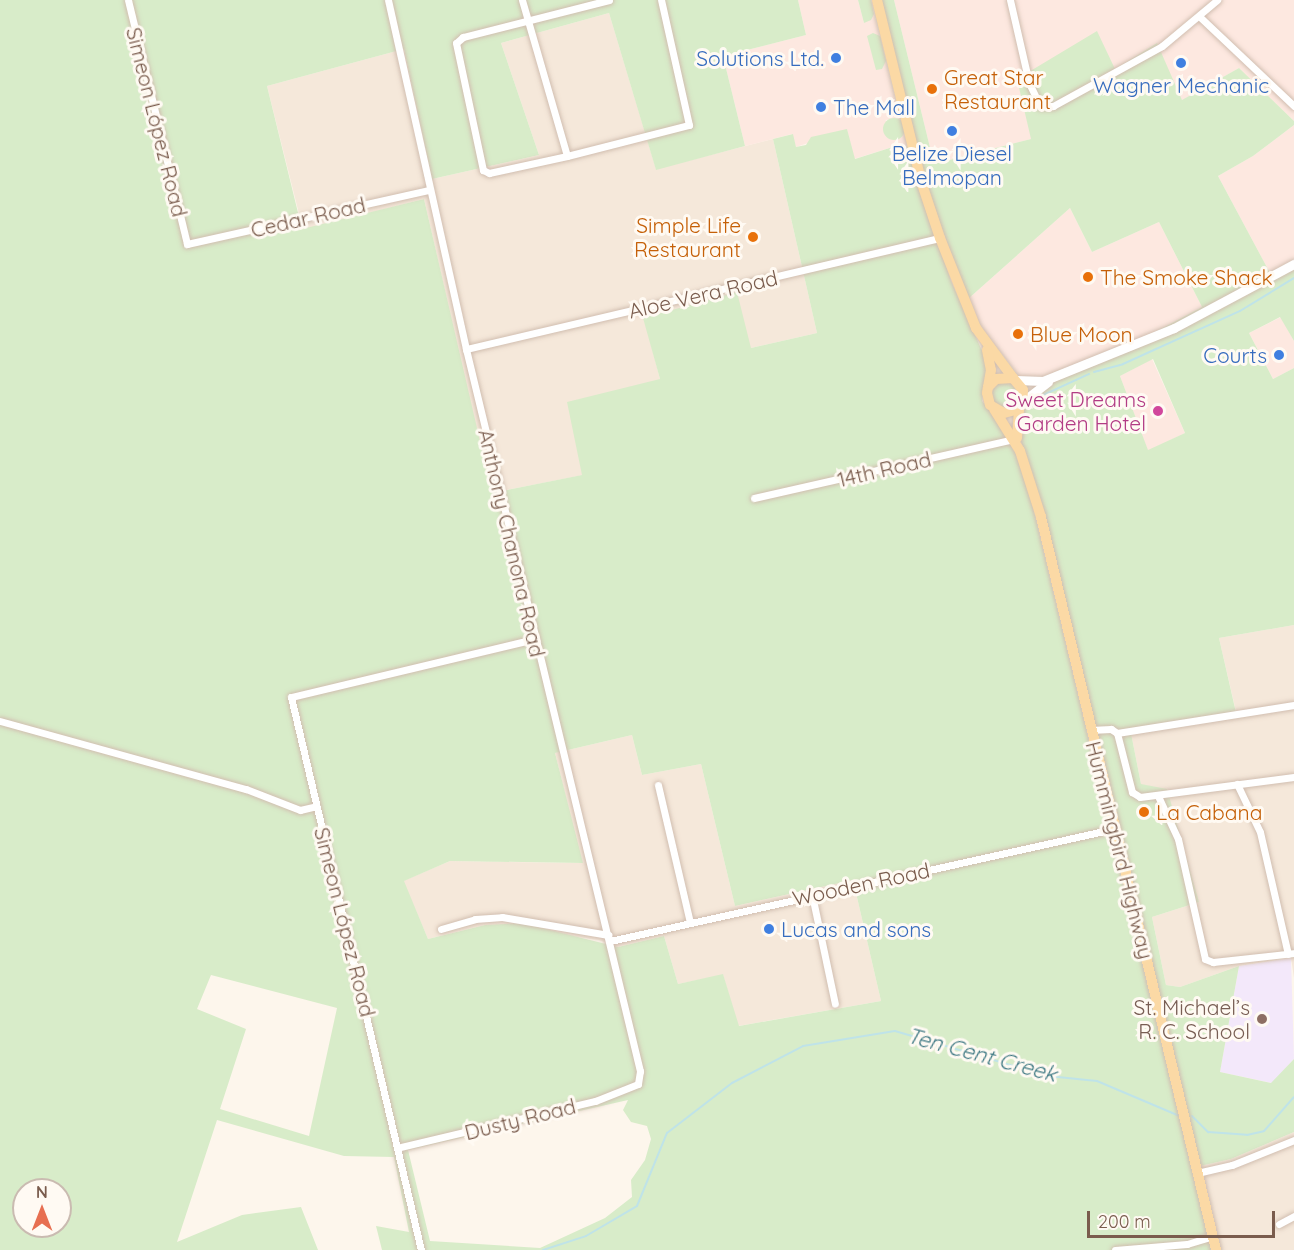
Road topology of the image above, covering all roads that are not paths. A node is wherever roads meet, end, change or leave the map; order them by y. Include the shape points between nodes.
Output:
1 (128, 0) edge
2 (388, 0) edge
3 (522, 0) edge
4 (609, 0) edge
5 (661, 0) edge
6 (876, 0) edge
7 (1010, 0) edge
8 (1217, 0) edge
9 (1201, 18) junction
10 (529, 20) junction
11 (1294, 106) edge
12 (567, 156) junction
13 (428, 190) junction
14 (940, 238) junction
15 (187, 244) joint
16 (1294, 264) edge
17 (984, 341) junction
18 (466, 349) junction
19 (1055, 377) junction
20 (1015, 379) junction
21 (988, 387) junction
22 (1021, 404) junction
23 (994, 409) junction
24 (1014, 440) junction
25 (1020, 451) junction
26 (754, 498) dead end
27 (534, 639) junction
28 (1294, 705) edge
29 (0, 721) edge
30 (1090, 730) junction
31 (1117, 734) junction
32 (1294, 777) edge
33 (1237, 784) junction
34 (658, 785) dead end
35 (1158, 796) junction
36 (317, 806) junction
37 (1113, 829) junction
38 (812, 895) junction
39 (690, 922) junction
40 (441, 929) dead end
41 (609, 938) junction
42 (1291, 953) edge
43 (835, 1004) dead end
44 (638, 1084) joint
45 (1294, 1140) edge
46 (400, 1147) junction
47 (1197, 1173) junction
48 (1294, 1216) edge
49 (1279, 1224) dead end
50 (1213, 1236) junction
51 (421, 1250) edge
52 (1115, 1250) edge
53 (1216, 1250) edge

1 - 15 street, Simeon López Road
2 - 13 street, Anthony Chanona Road
3 - 10 street
4 - 10 street
5 - 12 street via 689,125
6 - 14 main road via 921,181
7 - 9 street via 1029,83 1040,106 1053,106 1122,71
8 - 9 street
9 - 11 street
10 - 12 street
10 - 12 street via 463,37 456,43 483,170 489,173
13 - 15 street, Cedar Road
13 - 18 street, Anthony Chanona Road
14 - 17 main road
14 - 18 street, Aloe Vera Road
16 - 19 main road via 1174,328
17 - 20 main road
17 - 21 main road via 990,363
18 - 27 street, Anthony Chanona Road
19 - 20 main road via 1035,383
19 - 22 main road
20 - 21 main road via 996,379
20 - 22 main road via 1023,390
21 - 23 main road via 987,399
22 - 23 main road via 1004,413
22 - 25 main road, Hummingbird Highway via 1015,427
23 - 24 main road, Hummingbird Highway
24 - 25 main road, Hummingbird Highway
24 - 26 street, 14th Road
25 - 30 main road, Hummingbird Highway via 1041,518
27 - 36 street, Simeon López Road via 291,697
27 - 41 street, Anthony Chanona Road
28 - 31 street
29 - 36 street via 246,789 300,810
30 - 31 street via 1110,729
30 - 37 main road, Hummingbird Highway
31 - 35 street via 1132,792 1140,797
32 - 33 street
33 - 35 street
33 - 42 street via 1260,832
34 - 39 street
35 - 42 street via 1178,838 1205,959 1213,962
36 - 46 street, Simeon López Road
37 - 38 street, Wooden Road
37 - 47 main road, Hummingbird Highway
38 - 39 street, Wooden Road
38 - 43 street
39 - 41 street, Wooden Road
40 - 41 street via 475,919 502,917
41 - 44 street, Anthony Chanona Road via 640,1071
44 - 46 street, Dusty Road via 595,1101
45 - 47 street
46 - 51 street, Simeon López Road via 400,1163
47 - 50 main road, Hummingbird Highway
48 - 49 street
50 - 52 street via 1187,1244
50 - 53 main road, Hummingbird Highway

